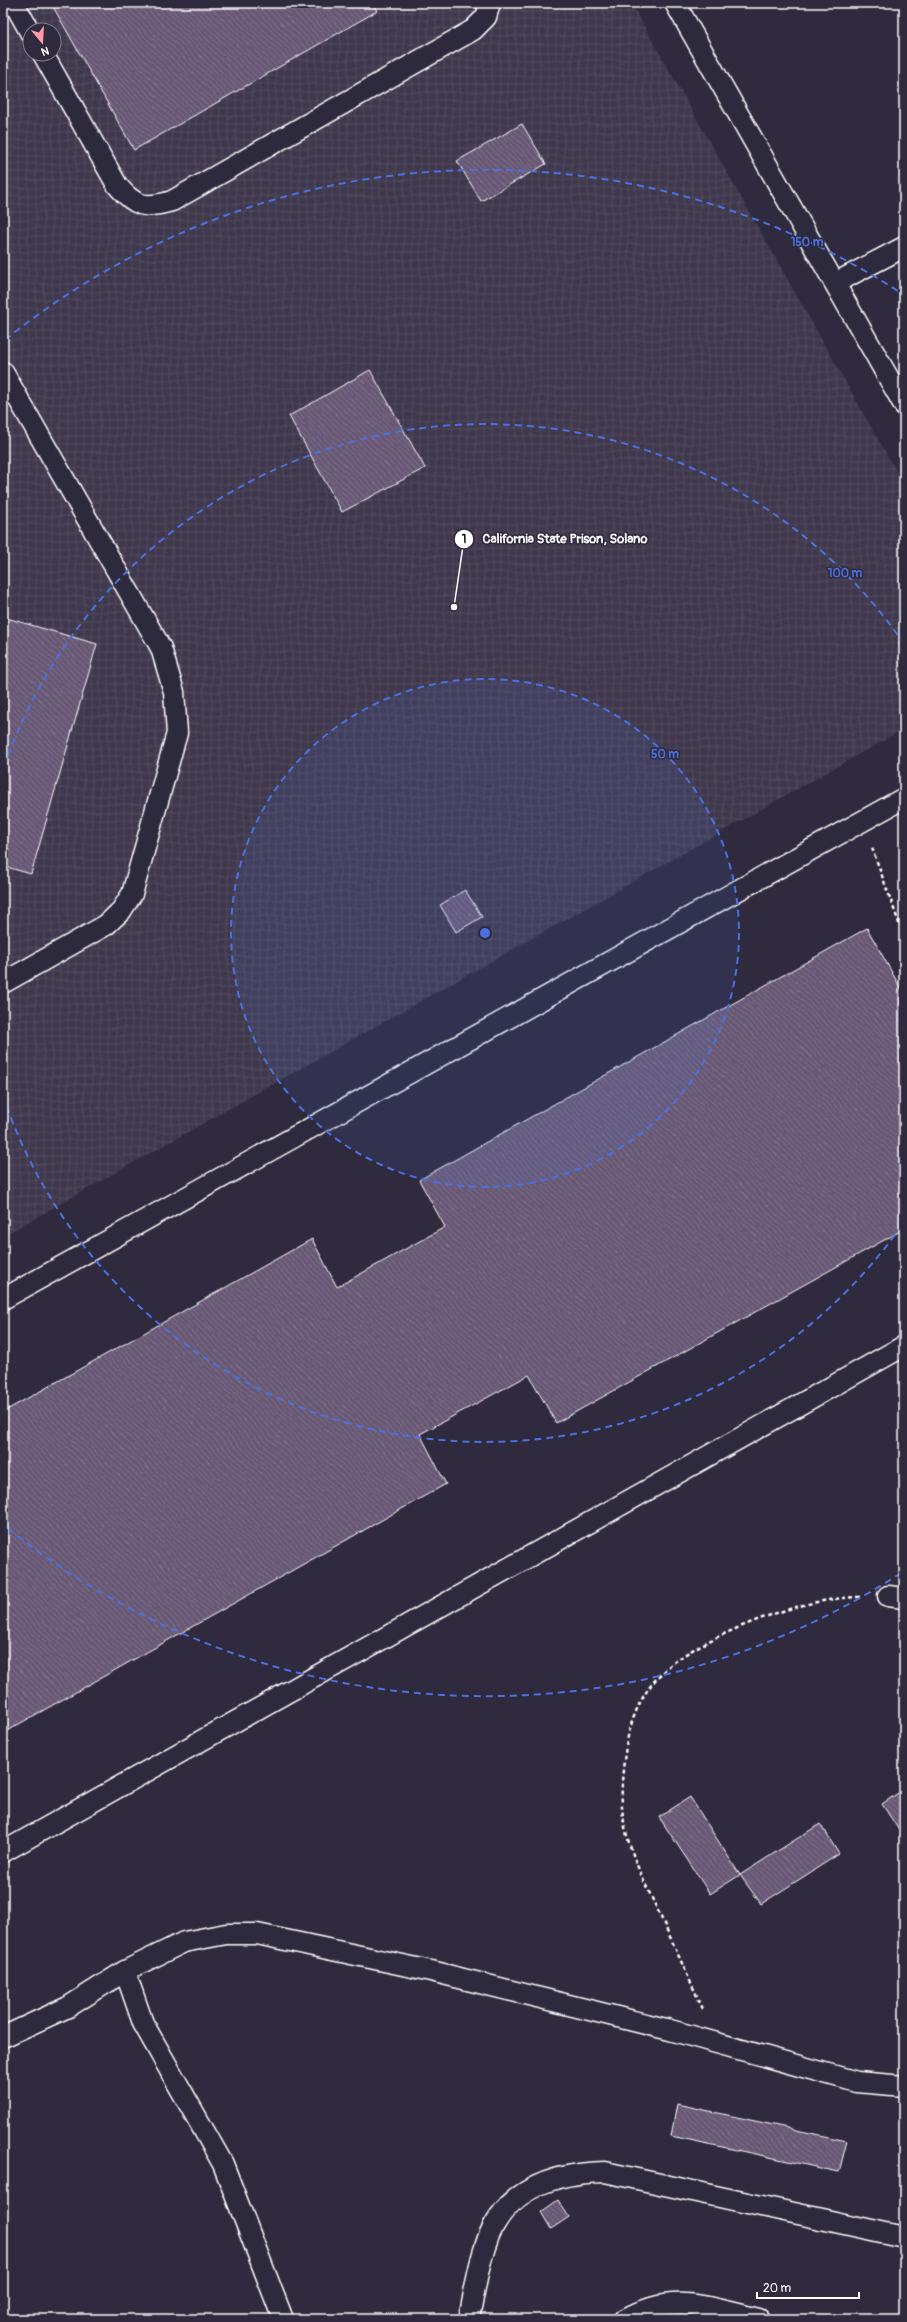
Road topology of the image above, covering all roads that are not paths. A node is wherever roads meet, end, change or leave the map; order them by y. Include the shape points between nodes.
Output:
1 (14, 3) edge
2 (490, 3) edge
3 (675, 3) edge
4 (24, 22) edge
5 (48, 62) edge
6 (904, 247) edge
7 (836, 283) junction
8 (3, 372) edge
9 (904, 405) edge
10 (904, 798) edge
11 (3, 983) edge
12 (3, 1299) edge
13 (904, 1346) edge
14 (3, 1852) edge
15 (125, 1971) junction
16 (3, 2037) edge
17 (904, 2086) edge
18 (904, 2237) edge
19 (283, 2319) edge
20 (469, 2319) edge
21 (625, 2319) edge
22 (759, 2319) edge

1 - 4 lane
2 - 5 lane via 486,17 472,30 172,201 156,206 141,206 126,197
3 - 7 lane
6 - 7 lane
7 - 9 lane
8 - 11 lane via 161,648 174,692 177,733 132,894 121,911 106,925
10 - 12 lane
13 - 14 lane
15 - 16 lane via 68,2007
15 - 17 lane via 184,1942 226,1934 257,1934 431,1971 720,2044 857,2082
15 - 19 lane via 143,2023 223,2164
18 - 20 lane via 605,2172 567,2175 532,2188 501,2215 485,2247
21 - 22 lane via 661,2304 682,2302

